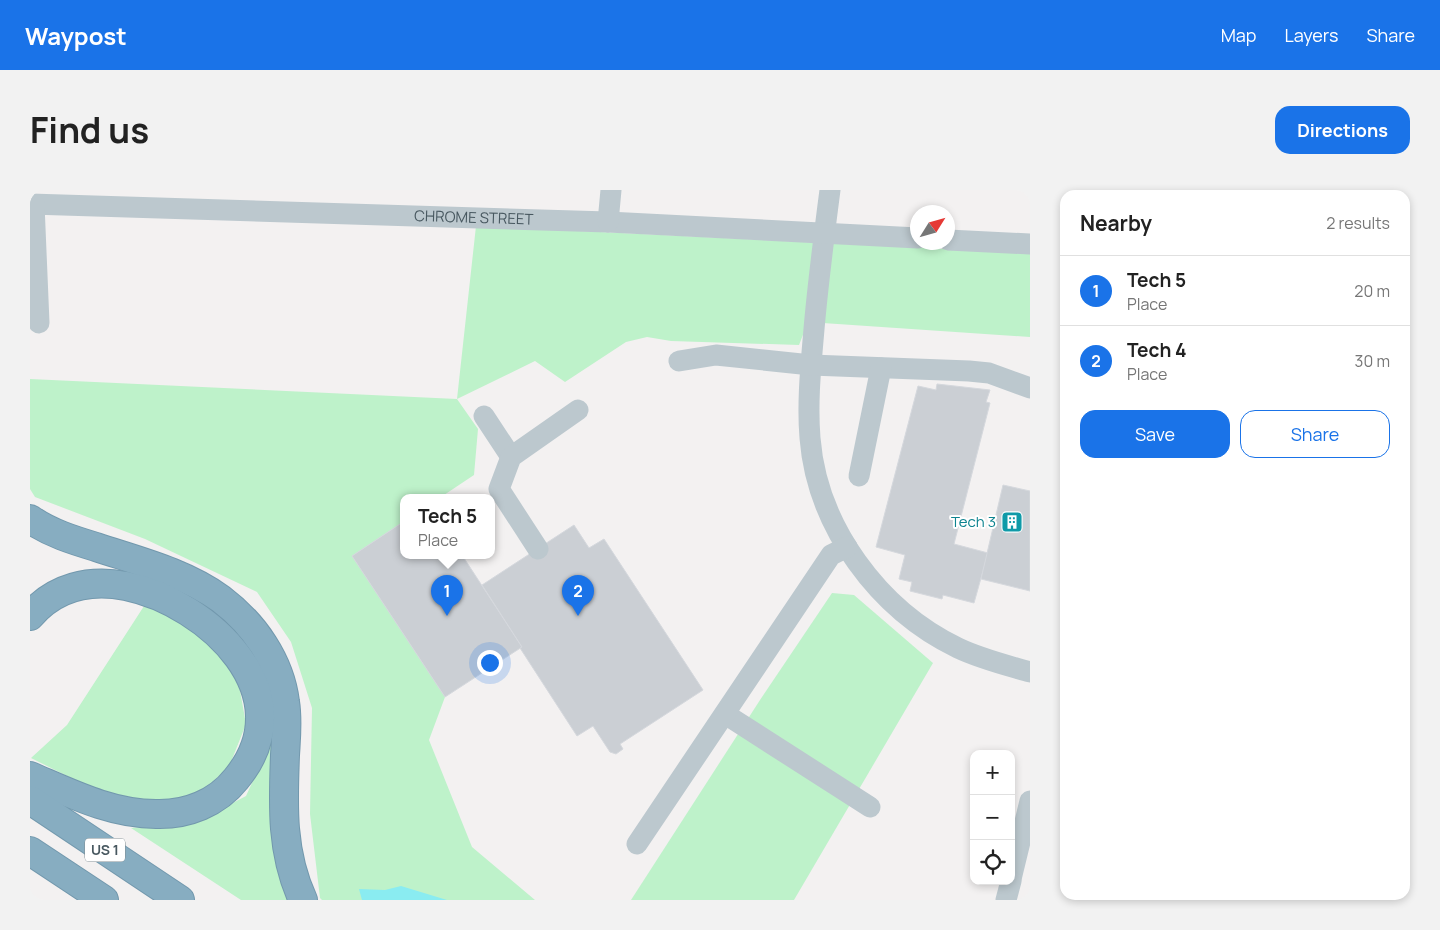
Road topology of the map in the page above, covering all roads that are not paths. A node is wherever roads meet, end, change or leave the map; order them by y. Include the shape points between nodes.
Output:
1 (611, 190) edge
2 (830, 190) edge
3 (32, 204) edge
4 (608, 222) junction
5 (824, 234) junction
6 (910, 238) edge
7 (955, 240) edge
8 (1030, 244) edge
9 (39, 323) dead end
10 (678, 361) dead end
11 (811, 365) junction
12 (881, 368) junction
13 (1030, 388) edge
14 (578, 410) dead end
15 (484, 416) dead end
16 (510, 457) junction
17 (859, 476) dead end
18 (492, 493) edge
19 (495, 497) edge
20 (30, 519) edge
21 (846, 547) junction
22 (538, 549) dead end
23 (30, 616) edge
24 (1030, 672) edge
25 (724, 714) junction
26 (30, 776) edge
27 (30, 800) edge
28 (1030, 801) edge
29 (870, 807) dead end
30 (637, 844) dead end
31 (30, 851) edge
32 (1015, 863) edge
33 (1010, 885) edge
34 (104, 900) edge
35 (180, 900) edge
36 (303, 900) edge
37 (1006, 900) edge

1 - 4 street
2 - 5 street
3 - 4 street, CHROME STREET
3 - 9 street
4 - 5 street, CHROME STREET
5 - 6 street, CHROME STREET
5 - 11 street
7 - 8 street
10 - 11 street via 716,355
11 - 12 street
11 - 21 street via 809,418 814,463 822,498
12 - 13 street via 989,373
12 - 17 street
14 - 16 street
15 - 16 street
16 - 18 street
19 - 22 street
20 - 36 highway via 48,530 189,581 221,600 259,638 276,668 285,702 285,833 291,870
21 - 24 street via 871,580 924,630 970,654
21 - 25 street via 831,555
23 - 26 highway via 57,593 86,585 118,584 165,599 210,626 241,659 258,696 259,715 255,747 249,762 230,788 191,810 158,815 116,809
25 - 29 street
25 - 30 street
27 - 35 highway, US 1
28 - 32 street
31 - 34 highway, US 1
33 - 37 street

